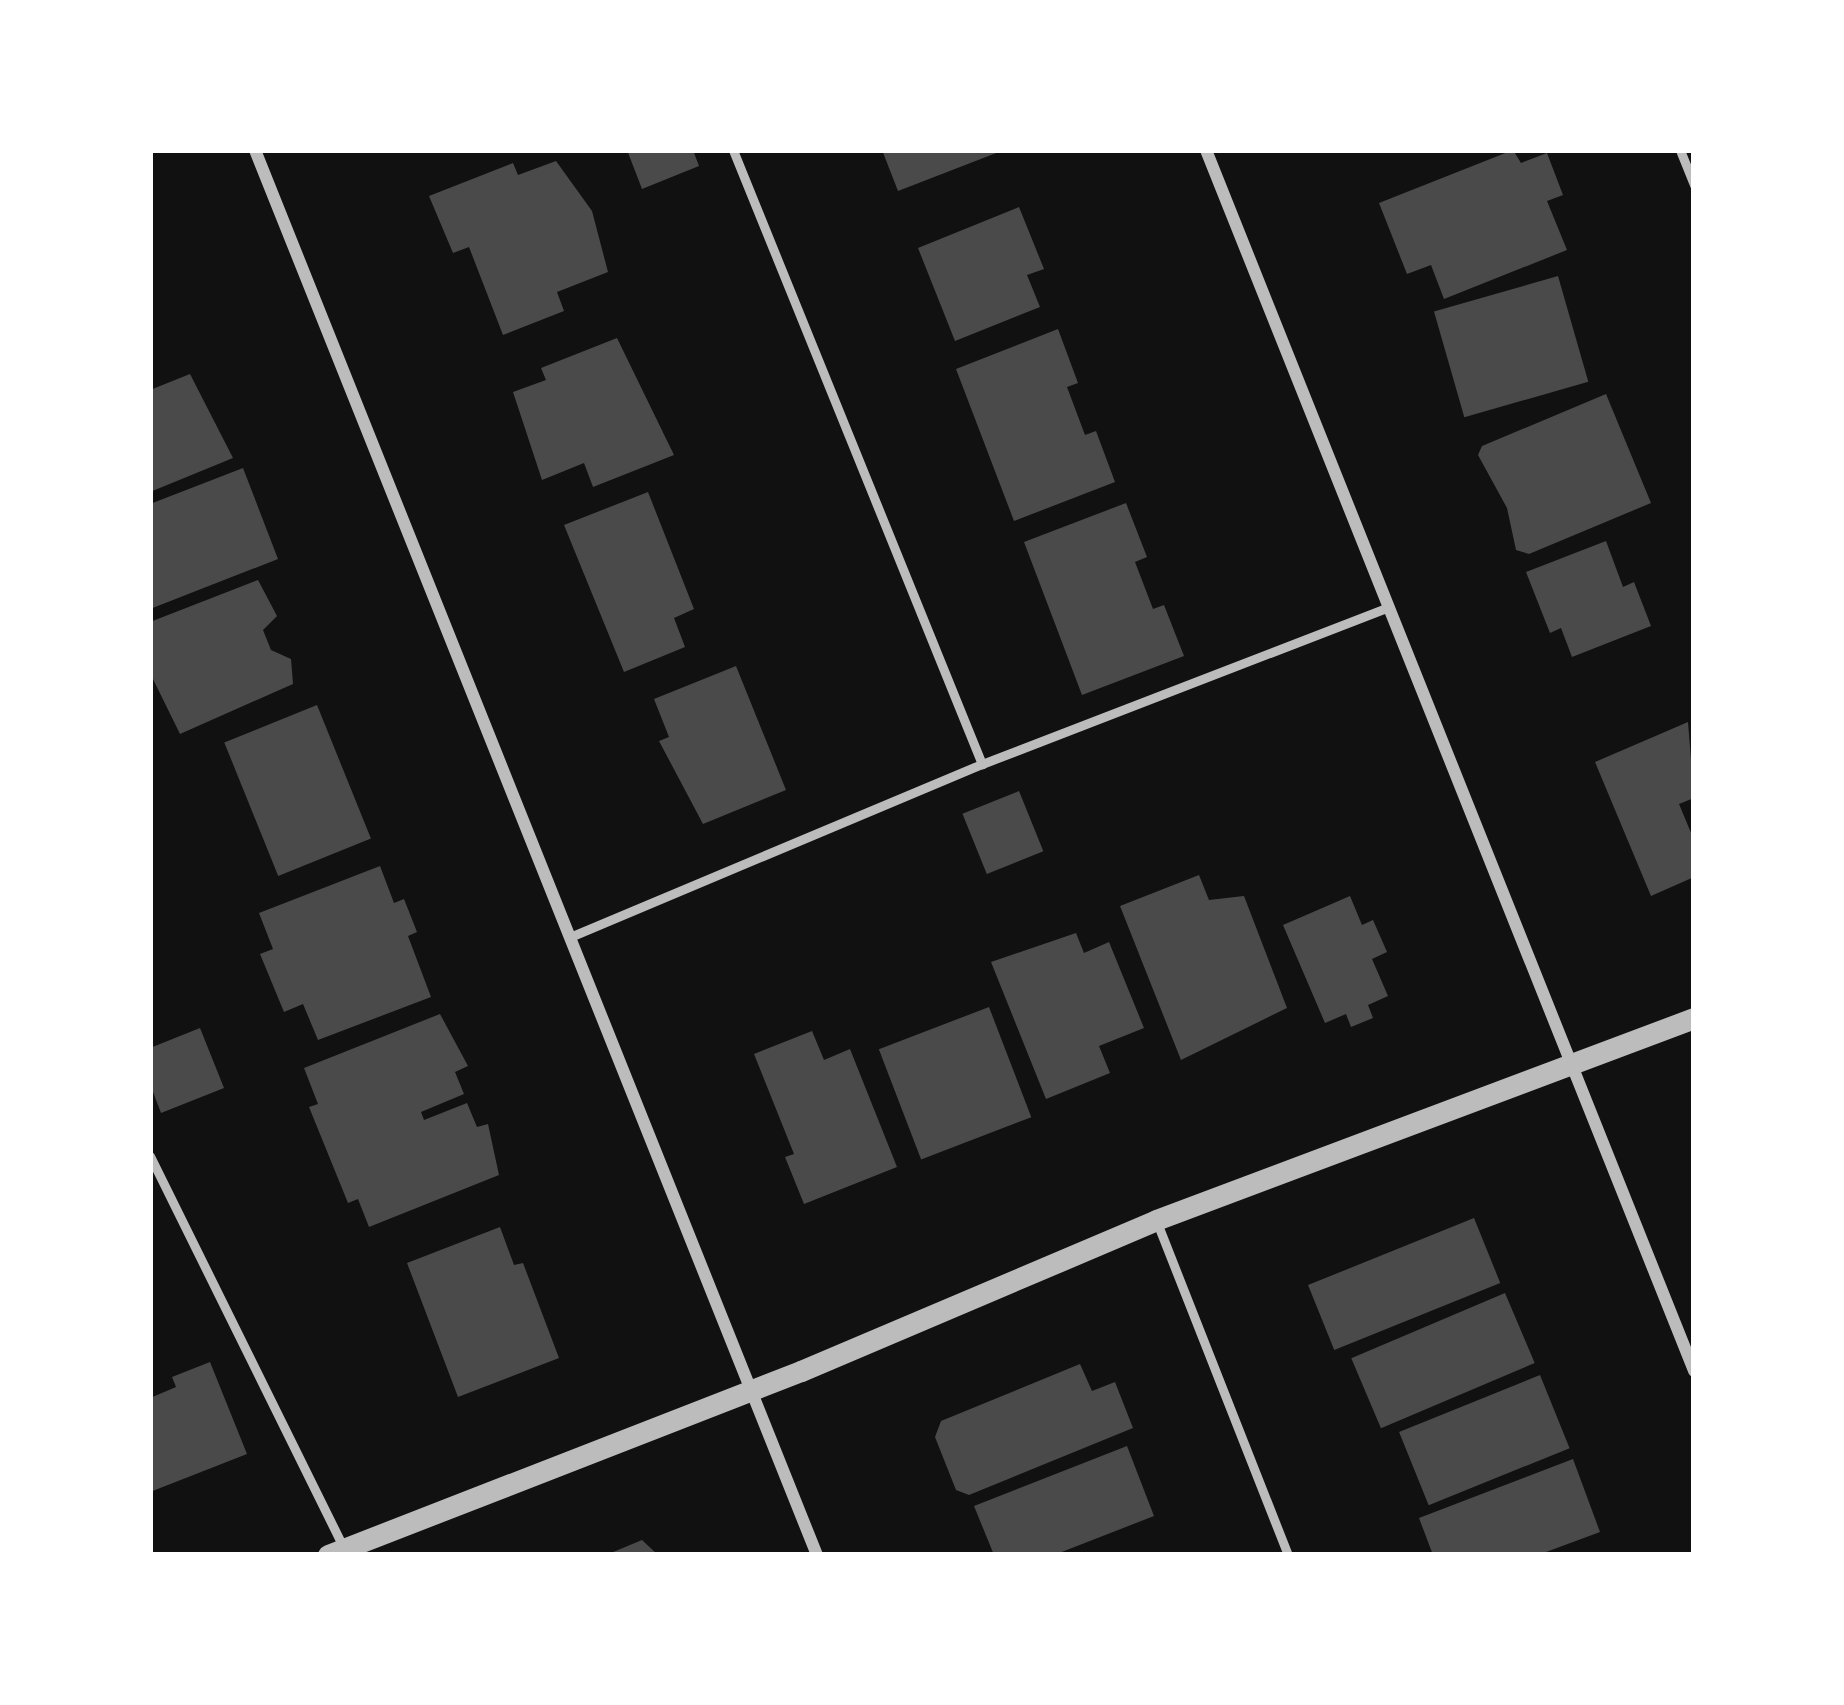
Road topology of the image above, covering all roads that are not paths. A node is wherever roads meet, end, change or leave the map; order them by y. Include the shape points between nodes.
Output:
1 (255, 150) edge
2 (733, 150) edge
3 (1206, 150) edge
4 (1680, 150) edge
5 (1694, 184) edge
6 (1388, 608) junction
7 (982, 764) junction
8 (570, 937) junction
9 (1694, 1018) edge
10 (1571, 1065) junction
11 (150, 1156) edge
12 (1156, 1220) junction
13 (1694, 1371) edge
14 (751, 1391) junction
15 (340, 1553) edge
16 (818, 1555) edge
17 (1288, 1555) edge

1 - 8 street
2 - 7 lane
3 - 6 street
4 - 5 lane
6 - 7 lane
6 - 10 street
7 - 8 lane
8 - 14 street
9 - 10 street
10 - 12 street
10 - 13 street
11 - 15 lane
12 - 14 street
12 - 17 lane
14 - 15 street
14 - 16 street

